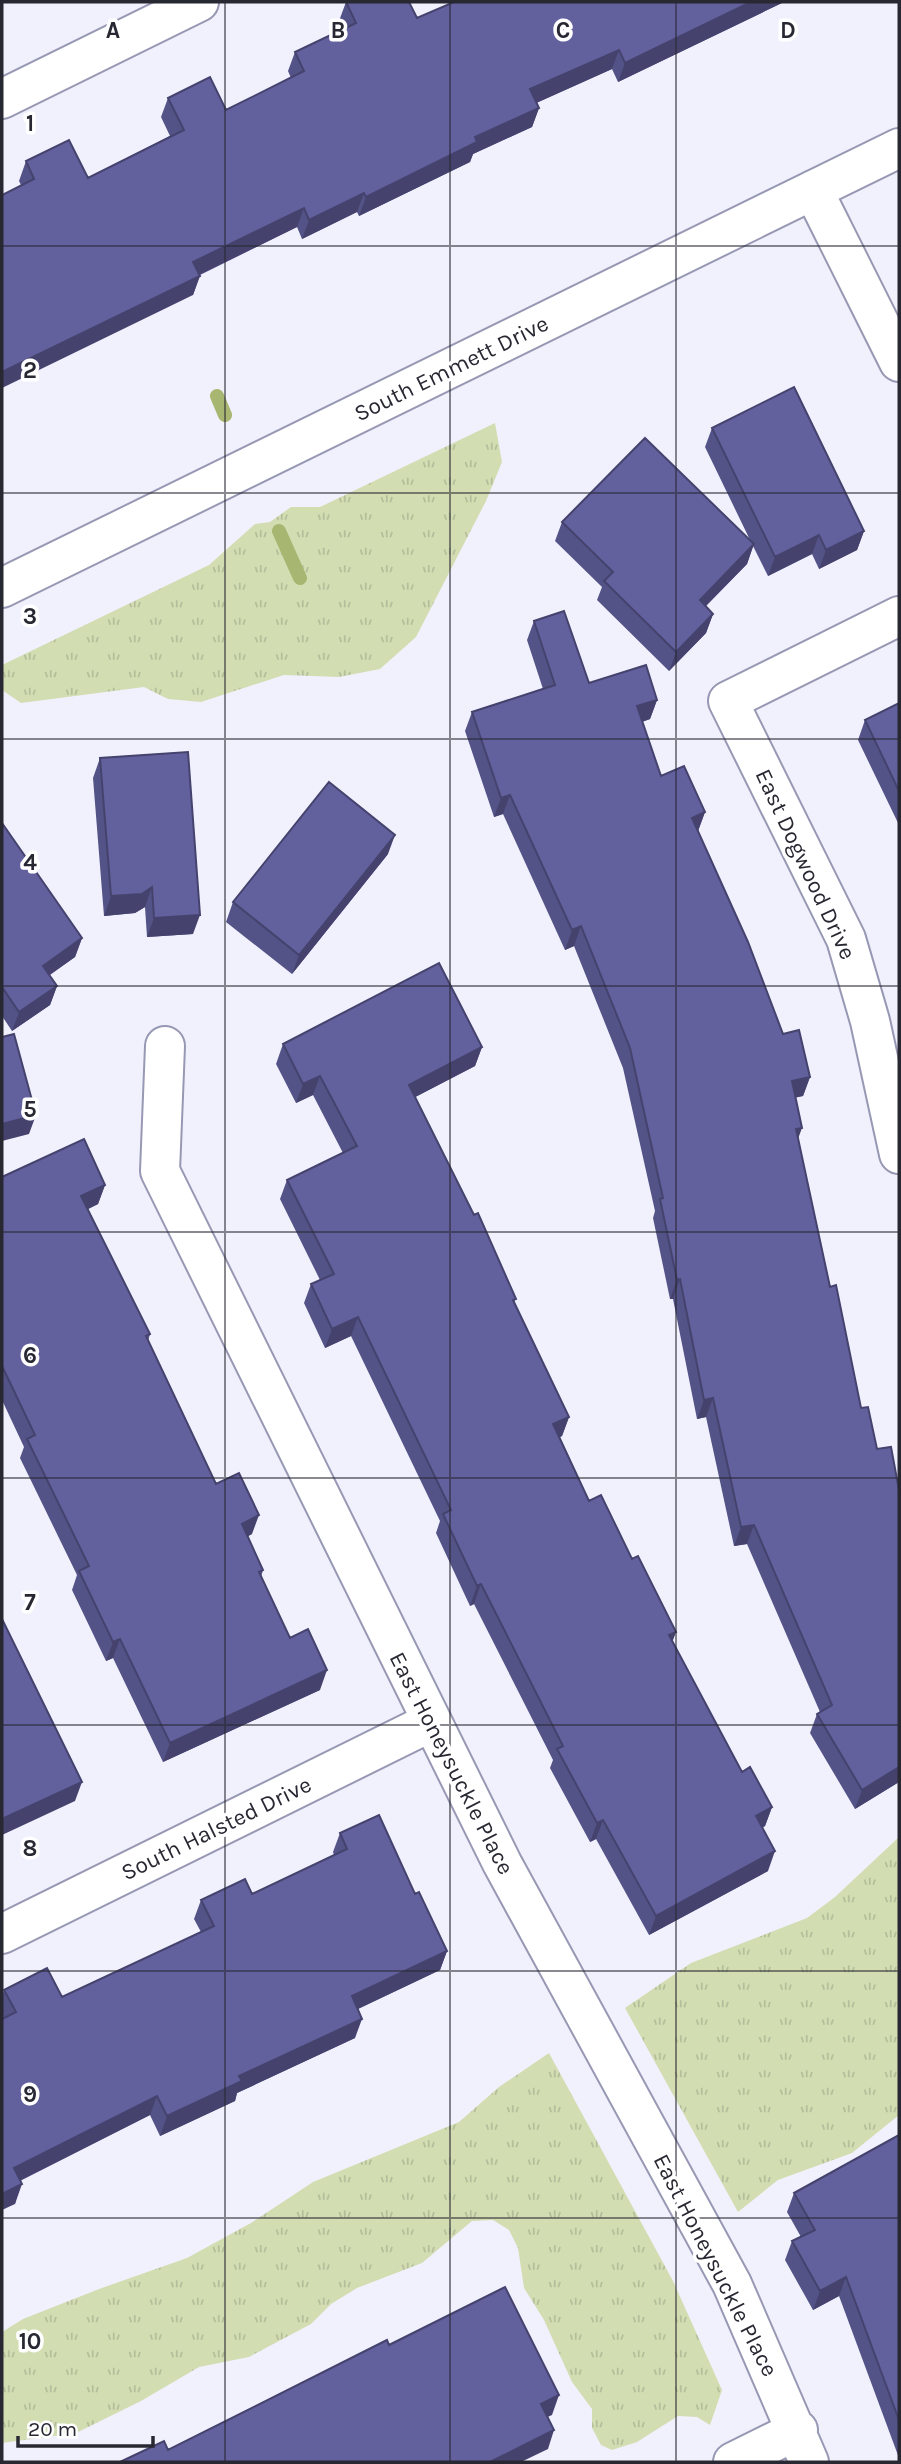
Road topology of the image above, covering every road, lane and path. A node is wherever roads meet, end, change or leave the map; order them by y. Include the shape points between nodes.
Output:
1 (199, 2) edge
2 (2, 99) edge
3 (899, 148) edge
4 (813, 190) junction
5 (899, 362) edge
6 (2, 589) edge
7 (899, 616) edge
8 (165, 1046) dead end
9 (899, 1154) edge
10 (431, 1722) junction
11 (2, 1934) edge
12 (804, 2446) edge
13 (733, 2462) edge

1 - 2 street
3 - 4 street, South Emmett Drive
4 - 5 street
4 - 6 street, South Emmett Drive
7 - 9 street, East Dogwood Drive via 727,701 846,939 870,1021
8 - 10 street, East Honeysuckle Place via 160,1171
10 - 11 street, South Halsted Drive
10 - 12 street, East Honeysuckle Place via 502,1863 732,2284
12 - 13 street

